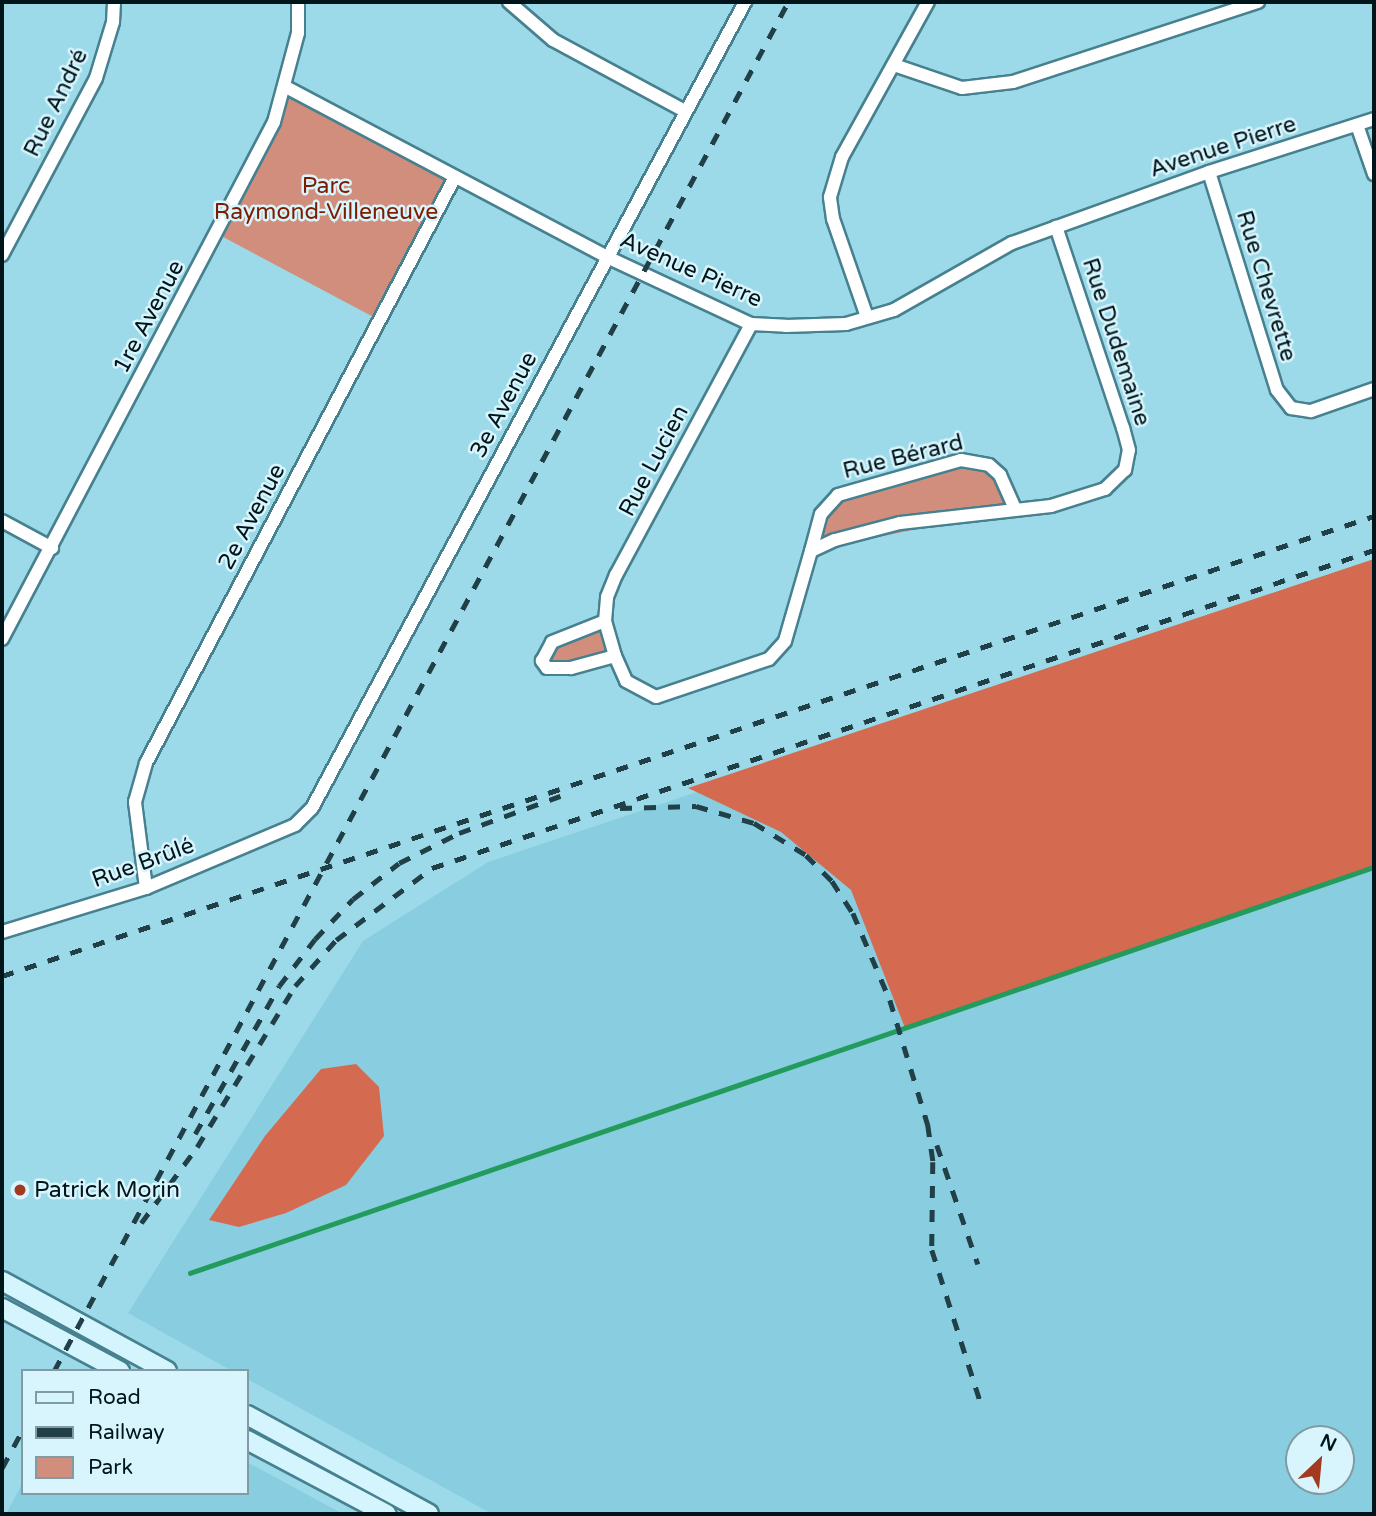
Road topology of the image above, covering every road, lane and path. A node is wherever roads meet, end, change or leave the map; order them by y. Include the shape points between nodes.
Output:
1 (114, 2) edge
2 (298, 2) edge
3 (509, 2) edge
4 (745, 2) edge
5 (928, 2) edge
6 (1258, 2) edge
7 (894, 65) junction
8 (286, 87) junction
9 (685, 111) junction
10 (1374, 119) edge
11 (1357, 125) junction
12 (1209, 172) junction
13 (1374, 174) edge
14 (455, 177) junction
15 (1056, 227) junction
16 (2, 255) edge
17 (607, 257) junction
18 (867, 317) junction
19 (751, 324) junction
20 (1374, 389) edge
21 (1014, 509) junction
22 (2, 521) edge
23 (52, 548) junction
24 (811, 551) junction
25 (605, 621) junction
26 (2, 639) edge
27 (615, 656) junction
28 (295, 825) joint
29 (146, 888) junction
30 (2, 932) edge
31 (2, 1281) edge
32 (2, 1308) edge
33 (116, 1369) edge
34 (163, 1369) edge
35 (248, 1416) edge
36 (248, 1441) edge
37 (387, 1514) edge
38 (429, 1514) edge

1 - 16 street, Rue André via 113,22 96,78
2 - 8 street, 1re Avenue via 298,33
3 - 9 street via 554,40
4 - 9 street, 3e Avenue
5 - 7 street
6 - 7 street via 1013,82 962,88
7 - 18 street via 842,157 830,197 833,219
8 - 14 street, Avenue Pierre
8 - 23 street, 1re Avenue via 274,122
9 - 17 street, 3e Avenue
10 - 11 street, Avenue Pierre
11 - 12 street, Avenue Pierre
11 - 13 street
12 - 15 street, Avenue Pierre
12 - 20 street, Rue Chevrette via 1277,390 1291,408 1311,411
14 - 17 street, Avenue Pierre
14 - 29 street, 2e Avenue via 146,763 135,802
15 - 18 street, Avenue Pierre via 984,256 918,298
15 - 21 street, Rue Dudemaine via 1129,450 1125,470 1105,489 1051,506
17 - 19 street, Avenue Pierre
17 - 28 street, 3e Avenue via 312,808
18 - 19 street, Avenue Pierre via 823,327
19 - 25 street, Rue Lucien via 616,575 607,597
21 - 24 street via 900,523
21 - 24 street, Rue Bérard via 1000,475 989,465 961,460 838,495 821,514
22 - 23 street
23 - 26 street, 1re Avenue
24 - 27 street, Rue Bérard via 785,641 769,659 656,697 626,681
25 - 27 street, Rue Lucien
25 - 27 street via 552,642 542,661 557,670
28 - 29 street, Rue Brûlé
29 - 30 street, Rue Brûlé
31 - 34 main road
32 - 33 main road
35 - 38 main road
36 - 37 main road

